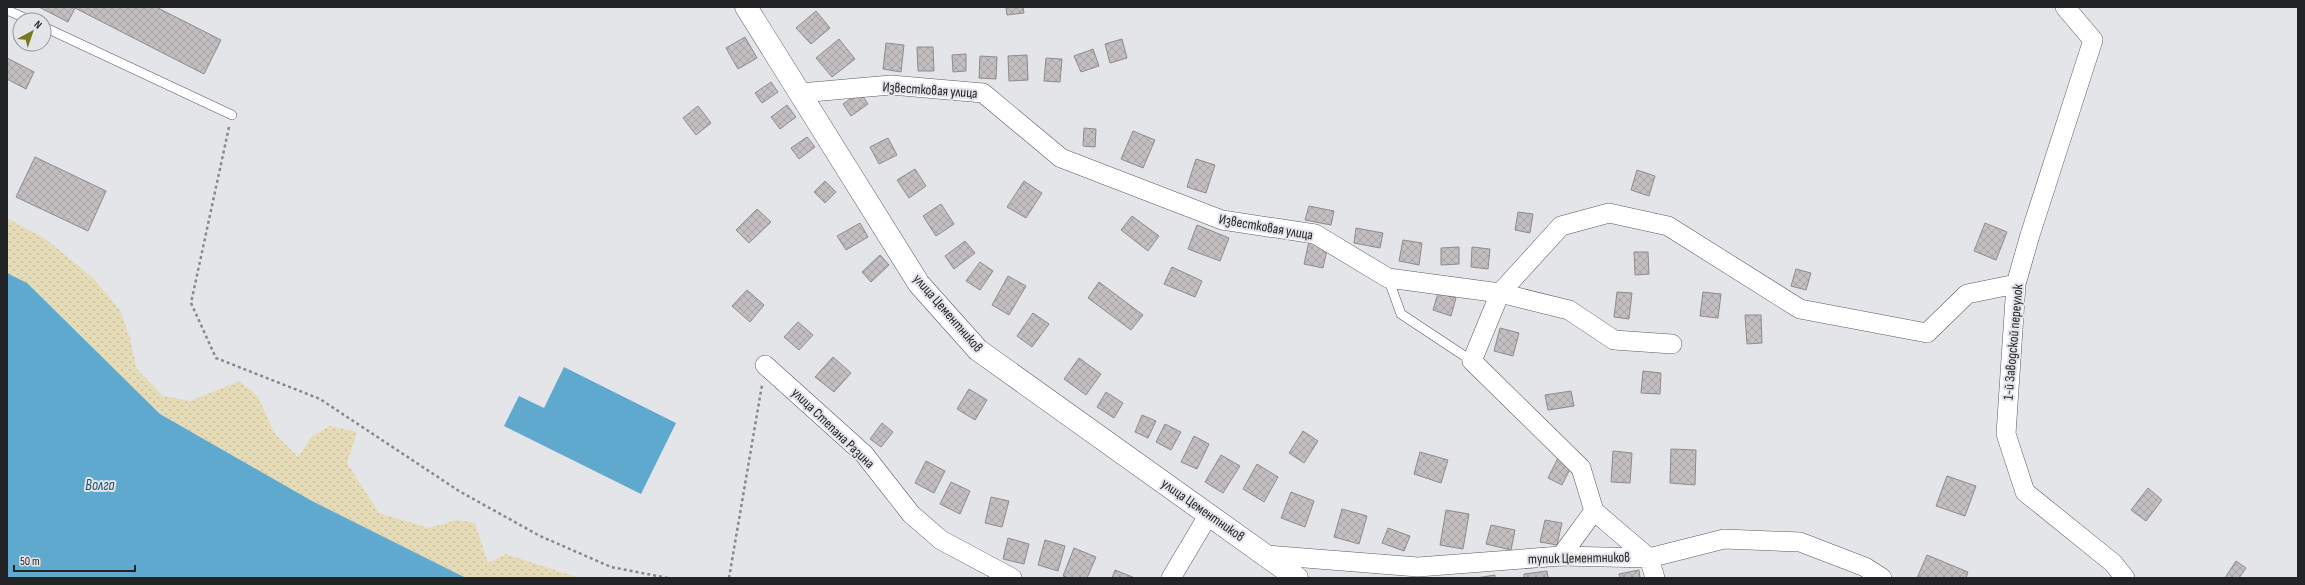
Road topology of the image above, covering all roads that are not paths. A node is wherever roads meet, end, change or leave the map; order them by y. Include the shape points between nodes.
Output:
1 (746, 7) edge
2 (2065, 7) edge
3 (52, 31) edge
4 (800, 93) junction
5 (232, 115) road end
6 (1388, 278) junction
7 (2016, 284) junction
8 (1500, 293) junction
9 (1672, 344) dead end
10 (1472, 362) junction
11 (765, 365) road end
12 (1594, 511) junction
13 (1209, 514) junction
14 (1267, 555) junction
15 (1561, 556) junction
16 (1649, 558) junction
17 (1012, 578) edge
18 (1171, 578) edge
19 (1297, 578) edge
20 (1655, 578) edge
21 (1882, 578) edge
22 (2125, 578) edge

1 - 4 street, улица Цементников
2 - 7 street, 1-й Заводской переулок via 2094,40
3 - 5 lane
4 - 6 street, Известковая улица via 891,85 983,93 1062,158 1222,220 1315,234
4 - 13 street, улица Цементников via 919,284 978,350
6 - 8 street, Известковая улица
6 - 10 lane via 1401,314
7 - 8 street via 1967,294 1927,333 1800,309 1668,226 1609,213 1561,226
7 - 22 street, 1-й Заводской переулок via 2006,434 2025,492 2113,563
8 - 9 street, Известковая улица via 1569,310 1614,340
8 - 10 street
10 - 12 street via 1581,468
11 - 17 street, улица Степана Разина via 864,454 911,514 941,540
12 - 15 street
12 - 16 street
13 - 14 street, улица Цементников
13 - 18 street
14 - 15 street, тупик Цементников via 1418,567
14 - 19 street, улица Цементников
15 - 16 street, тупик Цементников
16 - 20 street
16 - 21 street, тупик Цементников via 1724,540 1800,542 1865,567

